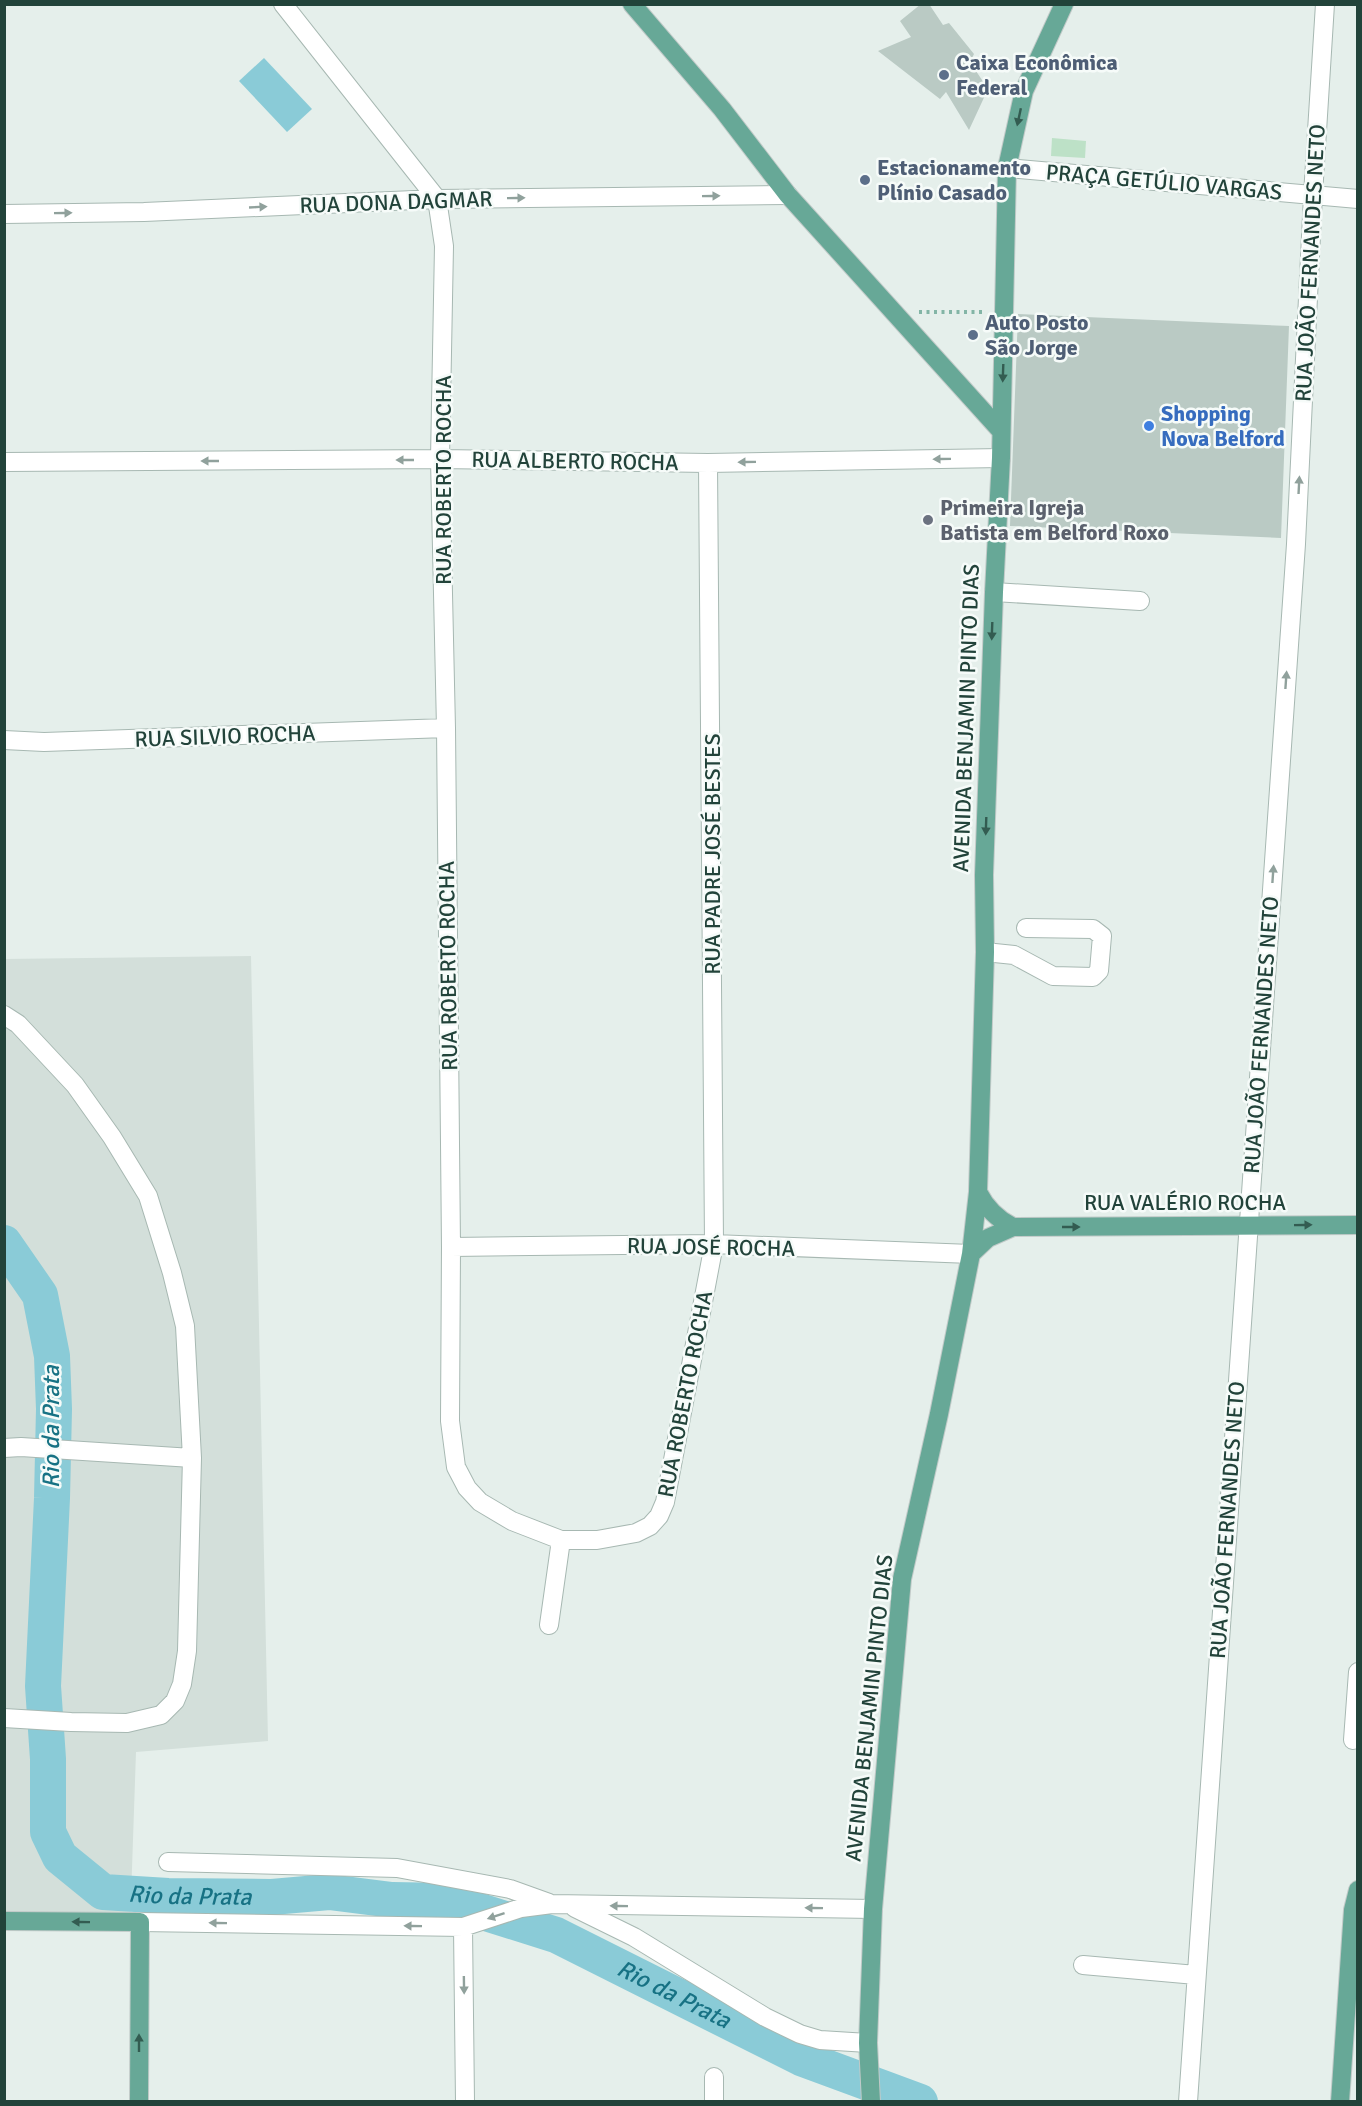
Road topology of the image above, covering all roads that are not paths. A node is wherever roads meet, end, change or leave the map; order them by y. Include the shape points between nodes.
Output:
1 (283, 4) edge
2 (632, 4) edge
3 (1064, 4) edge
4 (1325, 4) edge
5 (1007, 168) junction
6 (788, 195) junction
7 (1313, 195) junction
8 (437, 199) junction
9 (1358, 199) edge
10 (4, 214) edge
11 (1001, 430) junction
12 (1001, 458) junction
13 (440, 459) junction
14 (4, 462) edge
15 (708, 463) junction
16 (994, 592) junction
17 (1140, 601) dead end
18 (446, 728) junction
19 (4, 740) edge
20 (1026, 928) dead end
21 (985, 952) junction
22 (4, 1015) edge
23 (978, 1192) junction
24 (1358, 1225) edge
25 (1248, 1226) junction
26 (1013, 1227) junction
27 (714, 1245) junction
28 (451, 1247) junction
29 (970, 1254) junction
30 (13, 1448) edge
31 (192, 1458) junction
32 (561, 1540) junction
33 (549, 1625) dead end
34 (1358, 1672) edge
35 (10, 1718) edge
36 (1353, 1740) dead end
37 (168, 1862) dead end
38 (1358, 1890) edge
39 (552, 1904) junction
40 (571, 1906) junction
41 (873, 1909) junction
42 (4, 1921) edge
43 (140, 1922) junction
44 (467, 1925) junction
45 (1083, 1965) dead end
46 (1196, 1975) junction
47 (869, 2050) junction
48 (714, 2077) dead end
49 (139, 2102) edge
50 (465, 2102) edge
51 (714, 2102) edge
52 (871, 2102) edge
53 (1188, 2102) edge
54 (1340, 2102) edge

1 - 8 street, RUA ROBERTO ROCHA
2 - 6 main road via 722,109
3 -> 5 main road, AVENIDA BENJAMIN PINTO DIAS via 1024,91
4 - 7 street, RUA JOÃO FERNANDES NETO
5 - 7 street, PRAÇA GETÚLIO VARGAS
5 -> 11 main road, AVENIDA BENJAMIN PINTO DIAS
8 -> 6 street, RUA DONA DAGMAR
6 - 11 main road
7 - 9 street, PRAÇA GETÚLIO VARGAS
25 -> 7 street, RUA JOÃO FERNANDES NETO via 1295,556
10 -> 8 street, RUA DONA DAGMAR
8 - 13 street, RUA ROBERTO ROCHA via 444,246
11 - 12 main road, AVENIDA BENJAMIN PINTO DIAS
12 -> 15 street, RUA ALBERTO ROCHA
12 - 16 main road, AVENIDA BENJAMIN PINTO DIAS
13 -> 14 street, RUA ALBERTO ROCHA
13 - 15 street, RUA ALBERTO ROCHA
13 - 18 street, RUA ROBERTO ROCHA
15 - 27 street, RUA PADRE JOSÉ BESTES
16 - 17 street
16 -> 21 main road, AVENIDA BENJAMIN PINTO DIAS
18 - 19 street, RUA SILVIO ROCHA via 44,742
18 - 28 street, RUA ROBERTO ROCHA
20 - 21 street via 1094,929 1102,936 1099,971 1093,977 1053,976 1014,955
21 - 23 main road, AVENIDA BENJAMIN PINTO DIAS
22 - 31 street via 18,1024 75,1085 148,1196 185,1326
23 - 26 main road via 993,1214
23 - 29 main road, AVENIDA BENJAMIN PINTO DIAS
25 -> 24 main road, RUA VALÉRIO ROCHA
26 -> 25 main road, RUA VALÉRIO ROCHA
25 - 46 street, RUA JOÃO FERNANDES NETO
26 - 29 main road via 988,1238
27 - 28 street, RUA JOSÉ ROCHA
27 - 29 street, RUA JOSÉ ROCHA
27 - 32 street, RUA ROBERTO ROCHA via 665,1502 658,1516 650,1526 636,1533 597,1540
28 - 32 street, RUA ROBERTO ROCHA via 450,1421 456,1467 480,1502 512,1521
29 - 41 main road, AVENIDA BENJAMIN PINTO DIAS via 902,1578
30 - 31 street
31 - 35 street via 187,1651 175,1701 161,1715 127,1723
32 - 33 street
34 - 36 street
37 - 39 street via 397,1868 510,1889
38 - 54 main road via 1353,1910
39 - 40 street
39 -> 44 street via 521,1908
41 -> 40 street
40 - 47 street via 634,1937 800,2034
41 - 47 main road, AVENIDA BENJAMIN PINTO DIAS
43 -> 42 main road
44 -> 43 street
49 -> 43 main road
44 -> 50 street
45 - 46 street
46 - 53 street, RUA JOÃO FERNANDES NETO
47 - 52 main road, AVENIDA BENJAMIN PINTO DIAS
48 - 51 street

